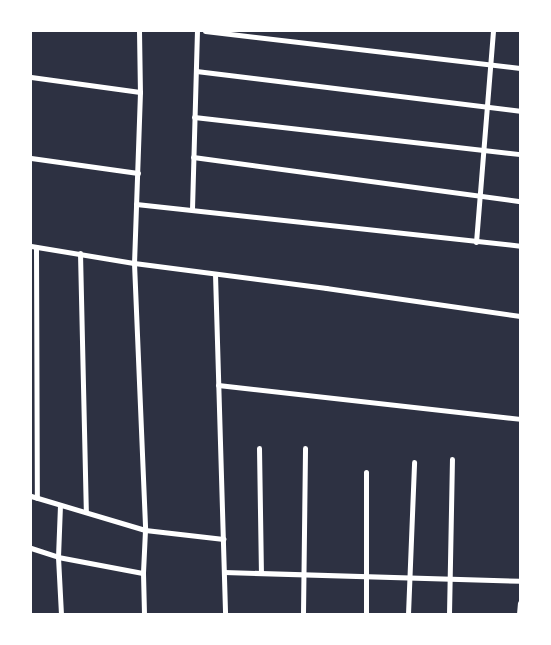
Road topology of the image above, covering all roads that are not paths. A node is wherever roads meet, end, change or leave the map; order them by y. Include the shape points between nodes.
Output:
1 (139, 31) edge
2 (197, 31) edge
3 (205, 31) edge
4 (493, 31) edge
5 (490, 65) junction
6 (520, 68) edge
7 (196, 71) junction
8 (31, 77) edge
9 (140, 92) junction
10 (486, 106) junction
11 (520, 110) edge
12 (194, 117) junction
13 (483, 149) junction
14 (520, 154) edge
15 (193, 157) junction
16 (31, 158) edge
17 (138, 173) junction
18 (479, 197) junction
19 (520, 201) edge
20 (136, 204) junction
21 (192, 210) junction
22 (476, 242) junction
23 (33, 246) edge
24 (520, 246) edge
25 (80, 254) junction
26 (134, 263) junction
27 (215, 274) junction
28 (520, 316) edge
29 (218, 385) junction
30 (520, 420) edge
31 (259, 448) dead end
32 (305, 448) dead end
33 (452, 459) dead end
34 (414, 462) dead end
35 (366, 472) dead end
36 (34, 497) edge
37 (60, 504) junction
38 (86, 512) junction
39 (145, 530) junction
40 (223, 540) junction
41 (31, 548) edge
42 (58, 557) junction
43 (224, 572) junction
44 (261, 573) junction
45 (142, 574) junction
46 (303, 575) junction
47 (366, 576) junction
48 (408, 578) junction
49 (451, 580) junction
50 (520, 581) edge
51 (520, 603) edge
52 (61, 614) edge
53 (144, 614) edge
54 (225, 614) edge
55 (302, 614) edge
56 (366, 614) edge
57 (408, 614) edge
58 (449, 614) edge
59 (519, 614) edge

1 - 9 street
2 - 7 street
3 - 5 street
4 - 5 street
5 - 6 street
5 - 10 street
7 - 10 street
7 - 12 street
8 - 9 street
9 - 17 street
10 - 11 street
10 - 13 street
12 - 13 street
12 - 15 street
13 - 14 street
13 - 18 street
15 - 18 street
15 - 21 street
16 - 17 street
17 - 20 street
18 - 19 street
18 - 22 street
20 - 21 street
20 - 26 street
21 - 22 street
22 - 24 street
23 - 25 street
23 - 36 street
25 - 26 street
25 - 38 street
26 - 27 street
26 - 39 street
27 - 28 street
27 - 29 street
29 - 30 street
29 - 40 street
31 - 44 street
32 - 46 street
33 - 49 street
34 - 48 street
35 - 47 street
36 - 37 street
37 - 38 street
37 - 42 street
38 - 39 street
39 - 40 street
39 - 45 street
40 - 43 street
41 - 42 street
42 - 45 street
42 - 52 street
43 - 44 street
43 - 54 street
44 - 46 street
45 - 53 street
46 - 47 street
46 - 55 street
47 - 48 street
47 - 56 street
48 - 49 street
48 - 57 street
49 - 50 street
49 - 58 street
51 - 59 street

